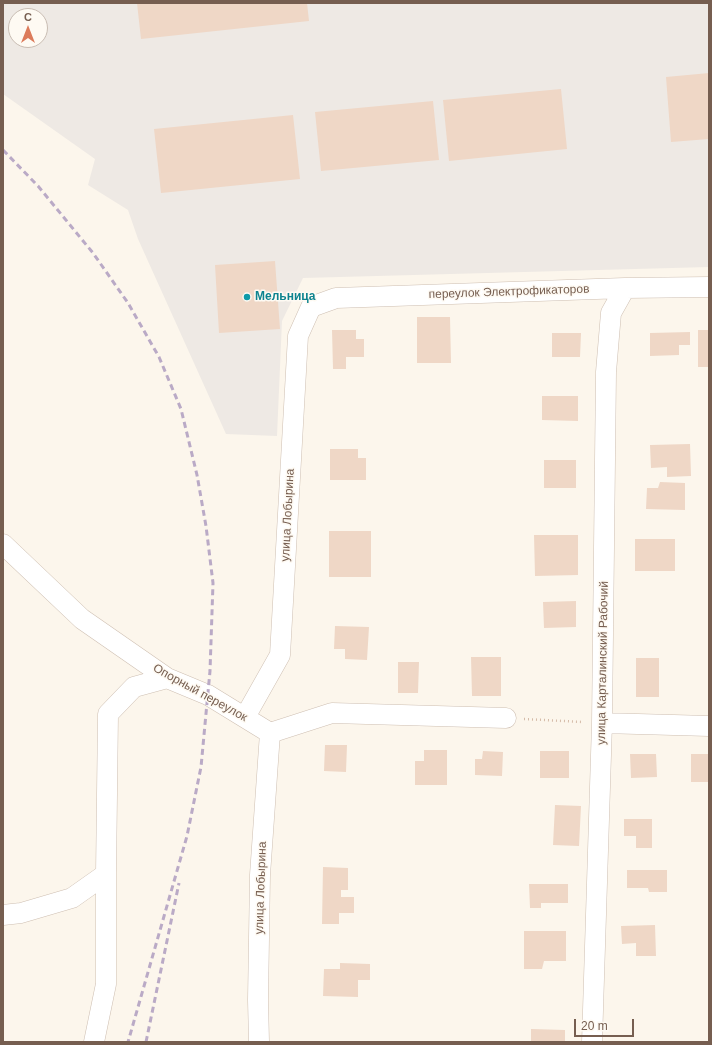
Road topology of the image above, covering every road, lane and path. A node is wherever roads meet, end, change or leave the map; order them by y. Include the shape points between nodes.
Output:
1 (709, 287) edge
2 (624, 288) junction
3 (311, 307) joint
4 (3, 544) edge
5 (167, 678) junction
6 (245, 718) junction
7 (506, 718) joint
8 (602, 723) junction
9 (709, 726) edge
10 (270, 734) junction
11 (106, 874) junction
12 (3, 915) edge
13 (94, 1042) edge
14 (259, 1042) edge
15 (592, 1042) edge

1 - 2 street, переулок Электрофикаторов
2 - 3 street, переулок Электрофикаторов via 336,298
2 - 8 street, улица Карталинский Рабочий via 612,313 606,372
3 - 6 street, улица Лобырина via 298,336 280,655
4 - 5 street, Опорный переулок via 82,619
5 - 6 street, Опорный переулок via 208,695
5 - 11 street via 134,687 108,714
6 - 10 street, Опорный переулок
7 - 8 path
7 - 10 street via 332,713
8 - 9 street
8 - 15 street, улица Карталинский Рабочий
10 - 14 street, улица Лобырина via 260,875
11 - 12 street via 72,898 21,913
11 - 13 street via 106,984

